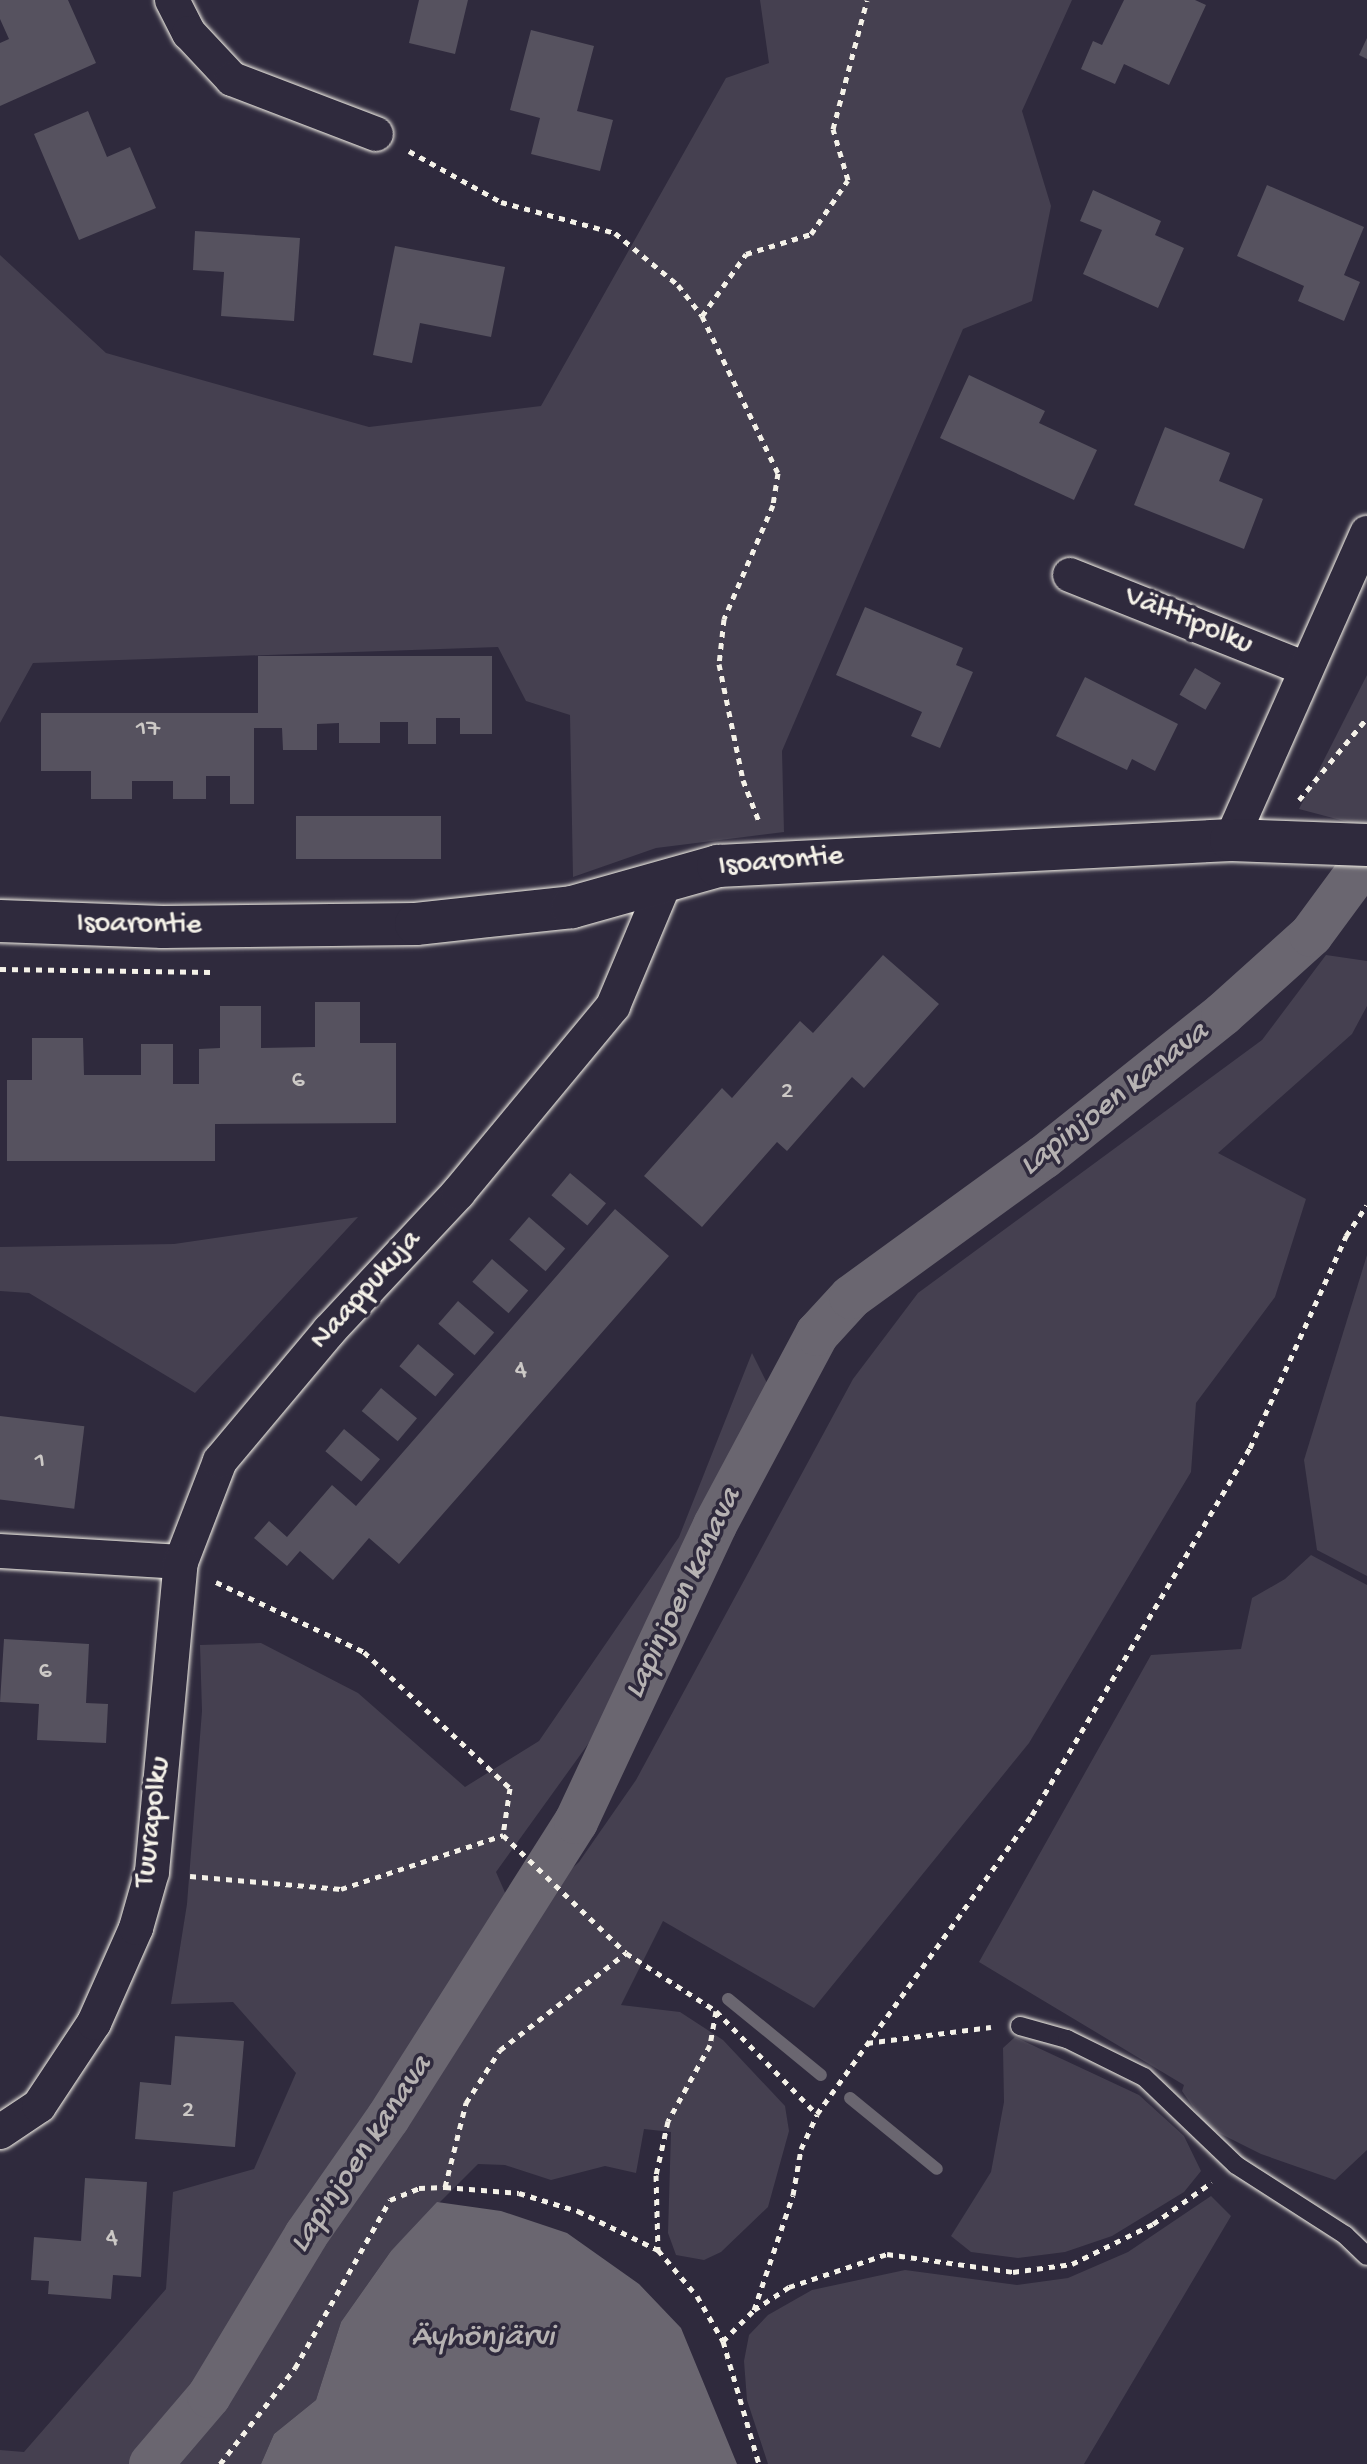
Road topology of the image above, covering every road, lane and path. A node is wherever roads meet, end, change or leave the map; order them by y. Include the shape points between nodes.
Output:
1 (172, 0) edge
2 (867, 0) edge
3 (376, 134) joint
4 (702, 316) junction
5 (1367, 533) edge
6 (1070, 575) dead end
7 (1306, 669) junction
8 (1367, 718) edge
9 (1292, 809) dead end
10 (1231, 840) junction
11 (1352, 843) edge
12 (774, 864) junction
13 (666, 880) junction
14 (0, 921) edge
15 (1367, 1205) edge
16 (0, 1551) edge
17 (181, 1562) junction
18 (503, 1835) junction
19 (152, 1872) junction
20 (626, 1953) junction
21 (716, 2011) junction
22 (1020, 2026) joint
23 (865, 2043) junction
24 (817, 2114) junction
25 (0, 2132) edge
26 (1236, 2165) junction
27 (445, 2187) junction
28 (658, 2250) junction
29 (1367, 2256) edge
30 (754, 2310) junction
31 (723, 2341) junction
32 (220, 2464) edge
33 (759, 2464) edge

1 - 3 street via 189,33 232,79
2 - 4 path via 833,129 848,180 811,234 746,254
3 - 4 path via 501,202 615,233 678,285
4 - 12 path via 778,473 773,505 724,619 719,664 743,780
5 - 7 street
6 - 7 street, Välttipolku
7 - 10 street
8 - 9 path
10 - 11 street, Isoarontie
10 - 12 street, Isoarontie
12 - 13 street, Isoarontie via 718,866
13 - 14 street, Isoarontie via 572,907 416,924 163,927
13 - 17 street, Naappukuja via 613,1006 458,1193 329,1331 220,1461
15 - 23 path via 1346,1236 1250,1448 1032,1815
16 - 17 street
17 - 18 path via 243,1597 364,1652 510,1788
17 - 19 street, Tuurapolku
18 - 19 path via 341,1889
18 - 20 path
19 - 25 street, Tuurapolku via 136,1928 94,2023 39,2106
20 - 21 path
20 - 27 path via 500,2050 466,2103
21 - 24 path
21 - 28 path via 710,2045 668,2121 656,2175
22 - 23 path via 969,2027 930,2038
22 - 26 lane via 1067,2039 1144,2077
23 - 24 path
24 - 30 path via 801,2149 793,2195
26 - 29 lane via 1345,2235
26 - 30 path via 1153,2224 1072,2264 1013,2272 887,2254 789,2287
27 - 28 path via 519,2193 578,2211
27 - 32 path via 419,2188 390,2200 295,2368
28 - 31 path via 697,2296
30 - 31 path
31 - 33 path

